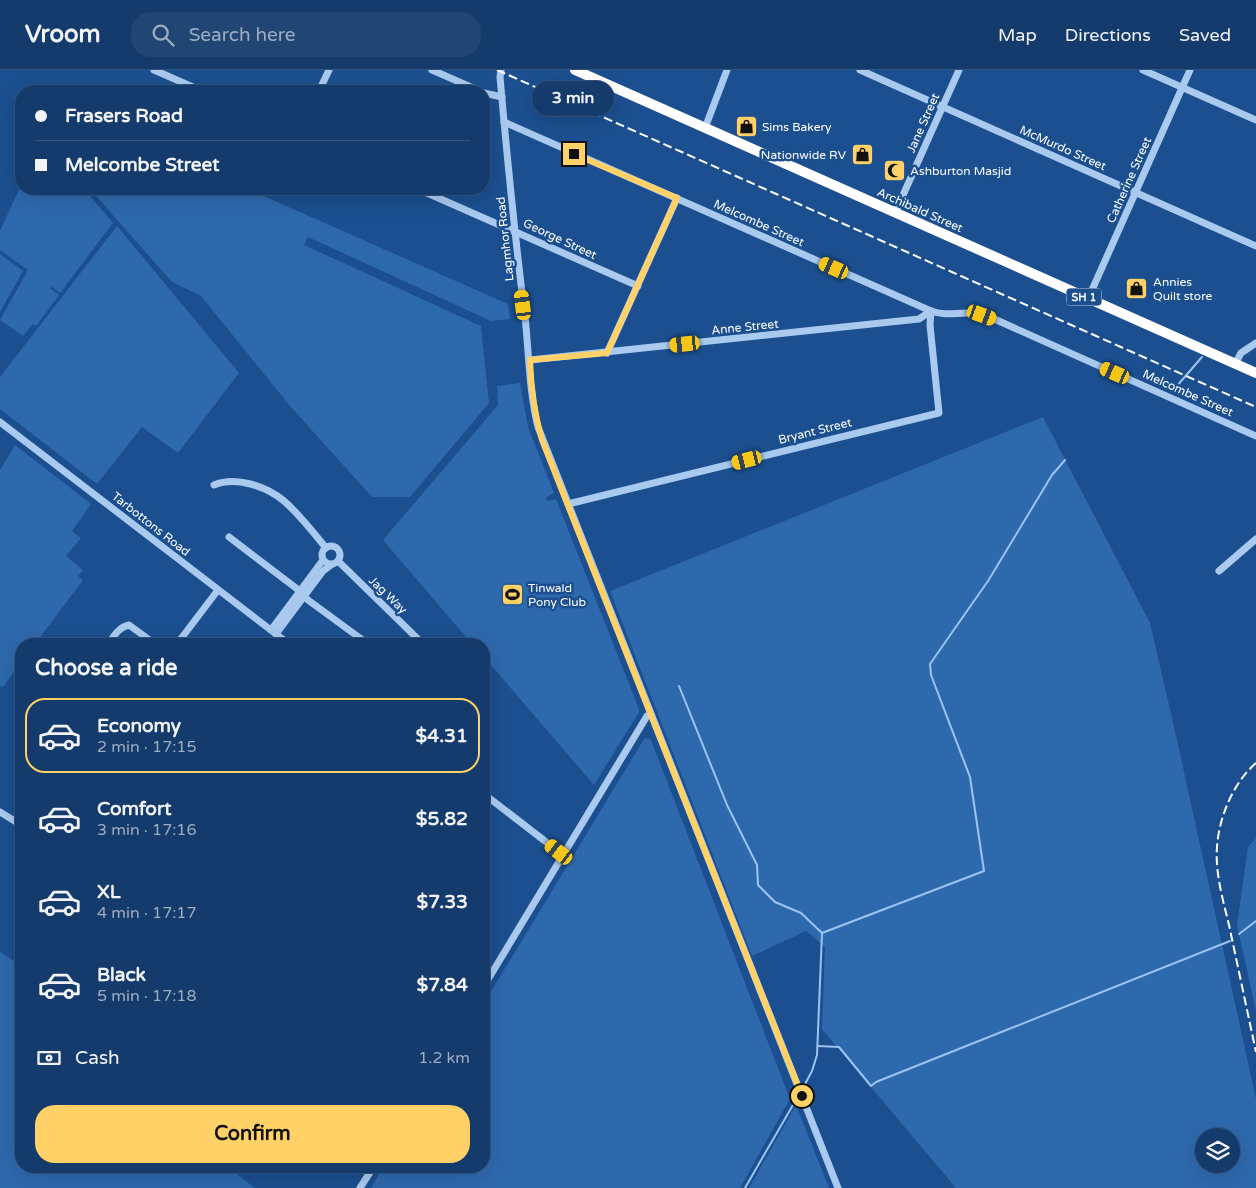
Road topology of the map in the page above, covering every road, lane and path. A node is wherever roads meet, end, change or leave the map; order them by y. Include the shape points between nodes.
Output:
1 (154, 70) edge
2 (329, 70) edge
3 (432, 70) edge
4 (502, 70) edge
5 (574, 70) edge
6 (727, 70) edge
7 (860, 70) edge
8 (959, 70) edge
9 (1143, 70) edge
10 (1190, 70) edge
11 (188, 85) edge
12 (322, 85) edge
13 (466, 85) edge
14 (1182, 88) junction
15 (490, 94) edge
16 (502, 97) junction
17 (943, 107) junction
18 (1256, 120) edge
19 (504, 122) junction
20 (705, 128) junction
21 (1136, 192) junction
22 (432, 195) edge
23 (677, 198) junction
24 (895, 213) junction
25 (515, 230) junction
26 (1256, 246) edge
27 (638, 286) junction
28 (1088, 299) junction
29 (931, 311) junction
30 (1256, 343) edge
31 (607, 353) junction
32 (530, 360) junction
33 (1235, 364) junction
34 (1256, 373) edge
35 (0, 422) edge
36 (1256, 436) edge
37 (214, 485) dead end
38 (568, 504) junction
39 (229, 537) dead end
40 (1256, 539) edge
41 (326, 548) junction
42 (323, 560) junction
43 (335, 563) junction
44 (1218, 571) dead end
45 (218, 590) junction
46 (302, 594) junction
47 (273, 632) junction
48 (113, 638) edge
49 (147, 638) edge
50 (182, 638) edge
51 (281, 638) edge
52 (360, 638) edge
53 (416, 638) edge
54 (651, 714) junction
55 (490, 799) edge
56 (0, 812) edge
57 (15, 821) edge
58 (564, 855) junction
59 (490, 976) edge
60 (370, 1173) edge
61 (360, 1188) edge
62 (838, 1188) edge

1 - 11 street
2 - 12 street
3 - 13 street
4 - 16 street, Lagmhor Road
5 - 20 highway, Archibald Street / SH 1
6 - 20 street
7 - 17 street, McMurdo Street
8 - 17 street, Jane Street
9 - 14 street
10 - 14 street, Catherine Street
14 - 18 street
14 - 21 street, Catherine Street
15 - 16 street
16 - 19 street, Lagmhor Road
17 - 21 street, McMurdo Street
17 - 24 street, Jane Street
19 - 23 street, Melcombe Street
19 - 25 street, Lagmhor Road
20 - 24 highway, Archibald Street / SH 1
21 - 26 street, McMurdo Street
21 - 28 street, Catherine Street
22 - 25 street, George Street
23 - 27 street
23 - 29 street, Melcombe Street
24 - 28 highway, Archibald Street / SH 1
25 - 27 street, George Street
25 - 32 street, Lagmhor Road
27 - 31 street
28 - 33 highway, Archibald Street / SH 1
29 - 31 street, Anne Street via 919,319
29 - 36 street, Melcombe Street via 941,315 974,313 992,318
29 - 38 street, Bryant Street via 939,413
30 - 33 street via 1241,353
31 - 32 street, Anne Street
32 - 38 street, Lagmhor Road via 538,427
33 - 34 highway, Archibald Street / SH 1
35 - 45 street, Tarbottons Road
37 - 41 street via 232,481 272,493 296,513
38 - 54 street, Lagmhor Road
39 - 46 street
40 - 44 street
41 - 42 street via 322,553
41 - 43 street via 338,549 340,558
42 - 43 street
42 - 46 street
43 - 46 street
43 - 53 street, Jag Way
45 - 47 street, Tarbottons Road
45 - 50 street
46 - 47 street
46 - 52 street
47 - 51 street, Tarbottons Road
48 - 49 street via 121,628 129,625
54 - 58 street
54 - 62 street, Lagmhor Road
55 - 58 street
56 - 57 street
58 - 59 street
60 - 61 street

